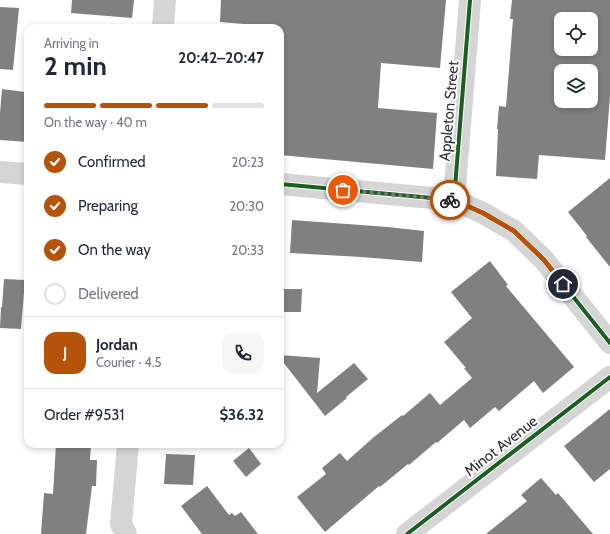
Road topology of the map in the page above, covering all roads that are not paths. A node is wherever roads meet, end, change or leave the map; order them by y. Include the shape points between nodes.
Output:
1 (166, 0) edge
2 (470, 0) edge
3 (163, 24) edge
4 (0, 172) edge
5 (24, 174) edge
6 (284, 184) edge
7 (454, 200) junction
8 (610, 343) edge
9 (610, 377) edge
10 (128, 448) edge
11 (126, 534) edge
12 (407, 534) edge

1 - 3 street
2 - 7 street, Appleton Street
4 - 5 street
6 - 7 street
7 - 8 street via 514,231 544,260
9 - 12 street, Minot Avenue
10 - 11 street via 121,524

